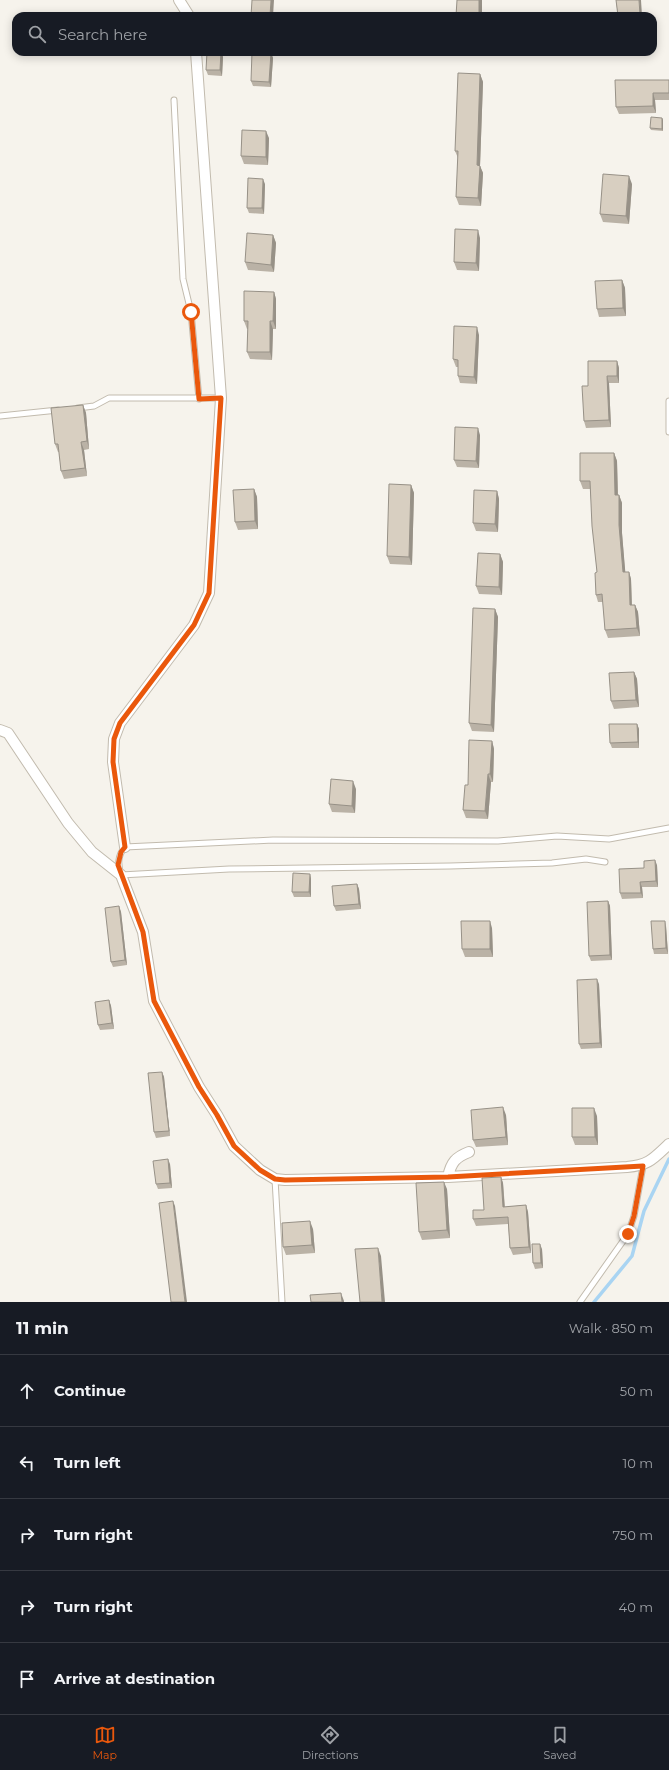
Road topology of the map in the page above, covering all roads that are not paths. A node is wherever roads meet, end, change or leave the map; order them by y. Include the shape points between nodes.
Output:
1 (179, 0) edge
2 (186, 12) edge
3 (196, 56) edge
4 (174, 100) dead end
5 (221, 398) junction
6 (199, 399) junction
7 (669, 401) edge
8 (71, 408) edge
9 (63, 409) edge
10 (0, 416) edge
11 (669, 432) edge
12 (0, 730) edge
13 (669, 828) edge
14 (125, 847) junction
15 (605, 862) dead end
16 (121, 875) junction
17 (669, 1144) edge
18 (469, 1152) dead end
19 (643, 1166) junction
20 (448, 1177) junction
21 (275, 1179) junction
22 (282, 1302) edge
23 (580, 1302) edge

1 - 2 street
3 - 5 street
4 - 6 lane via 183,278 191,312
5 - 6 lane
5 - 14 street via 209,593 194,625 120,723 114,739 113,762
6 - 8 lane via 109,398 94,406
7 - 11 lane
9 - 10 lane
12 - 16 street via 8,734 68,823 92,852
13 - 14 lane via 609,839 557,836 498,841 273,840
14 - 16 lane via 118,865
15 - 16 lane via 586,859 458,866 229,868
16 - 21 street via 143,932 154,1001 199,1087 234,1146 260,1170
17 - 19 street
18 - 20 street via 458,1156 452,1162
19 - 20 street
19 - 23 lane via 628,1234
20 - 21 street
21 - 22 lane

